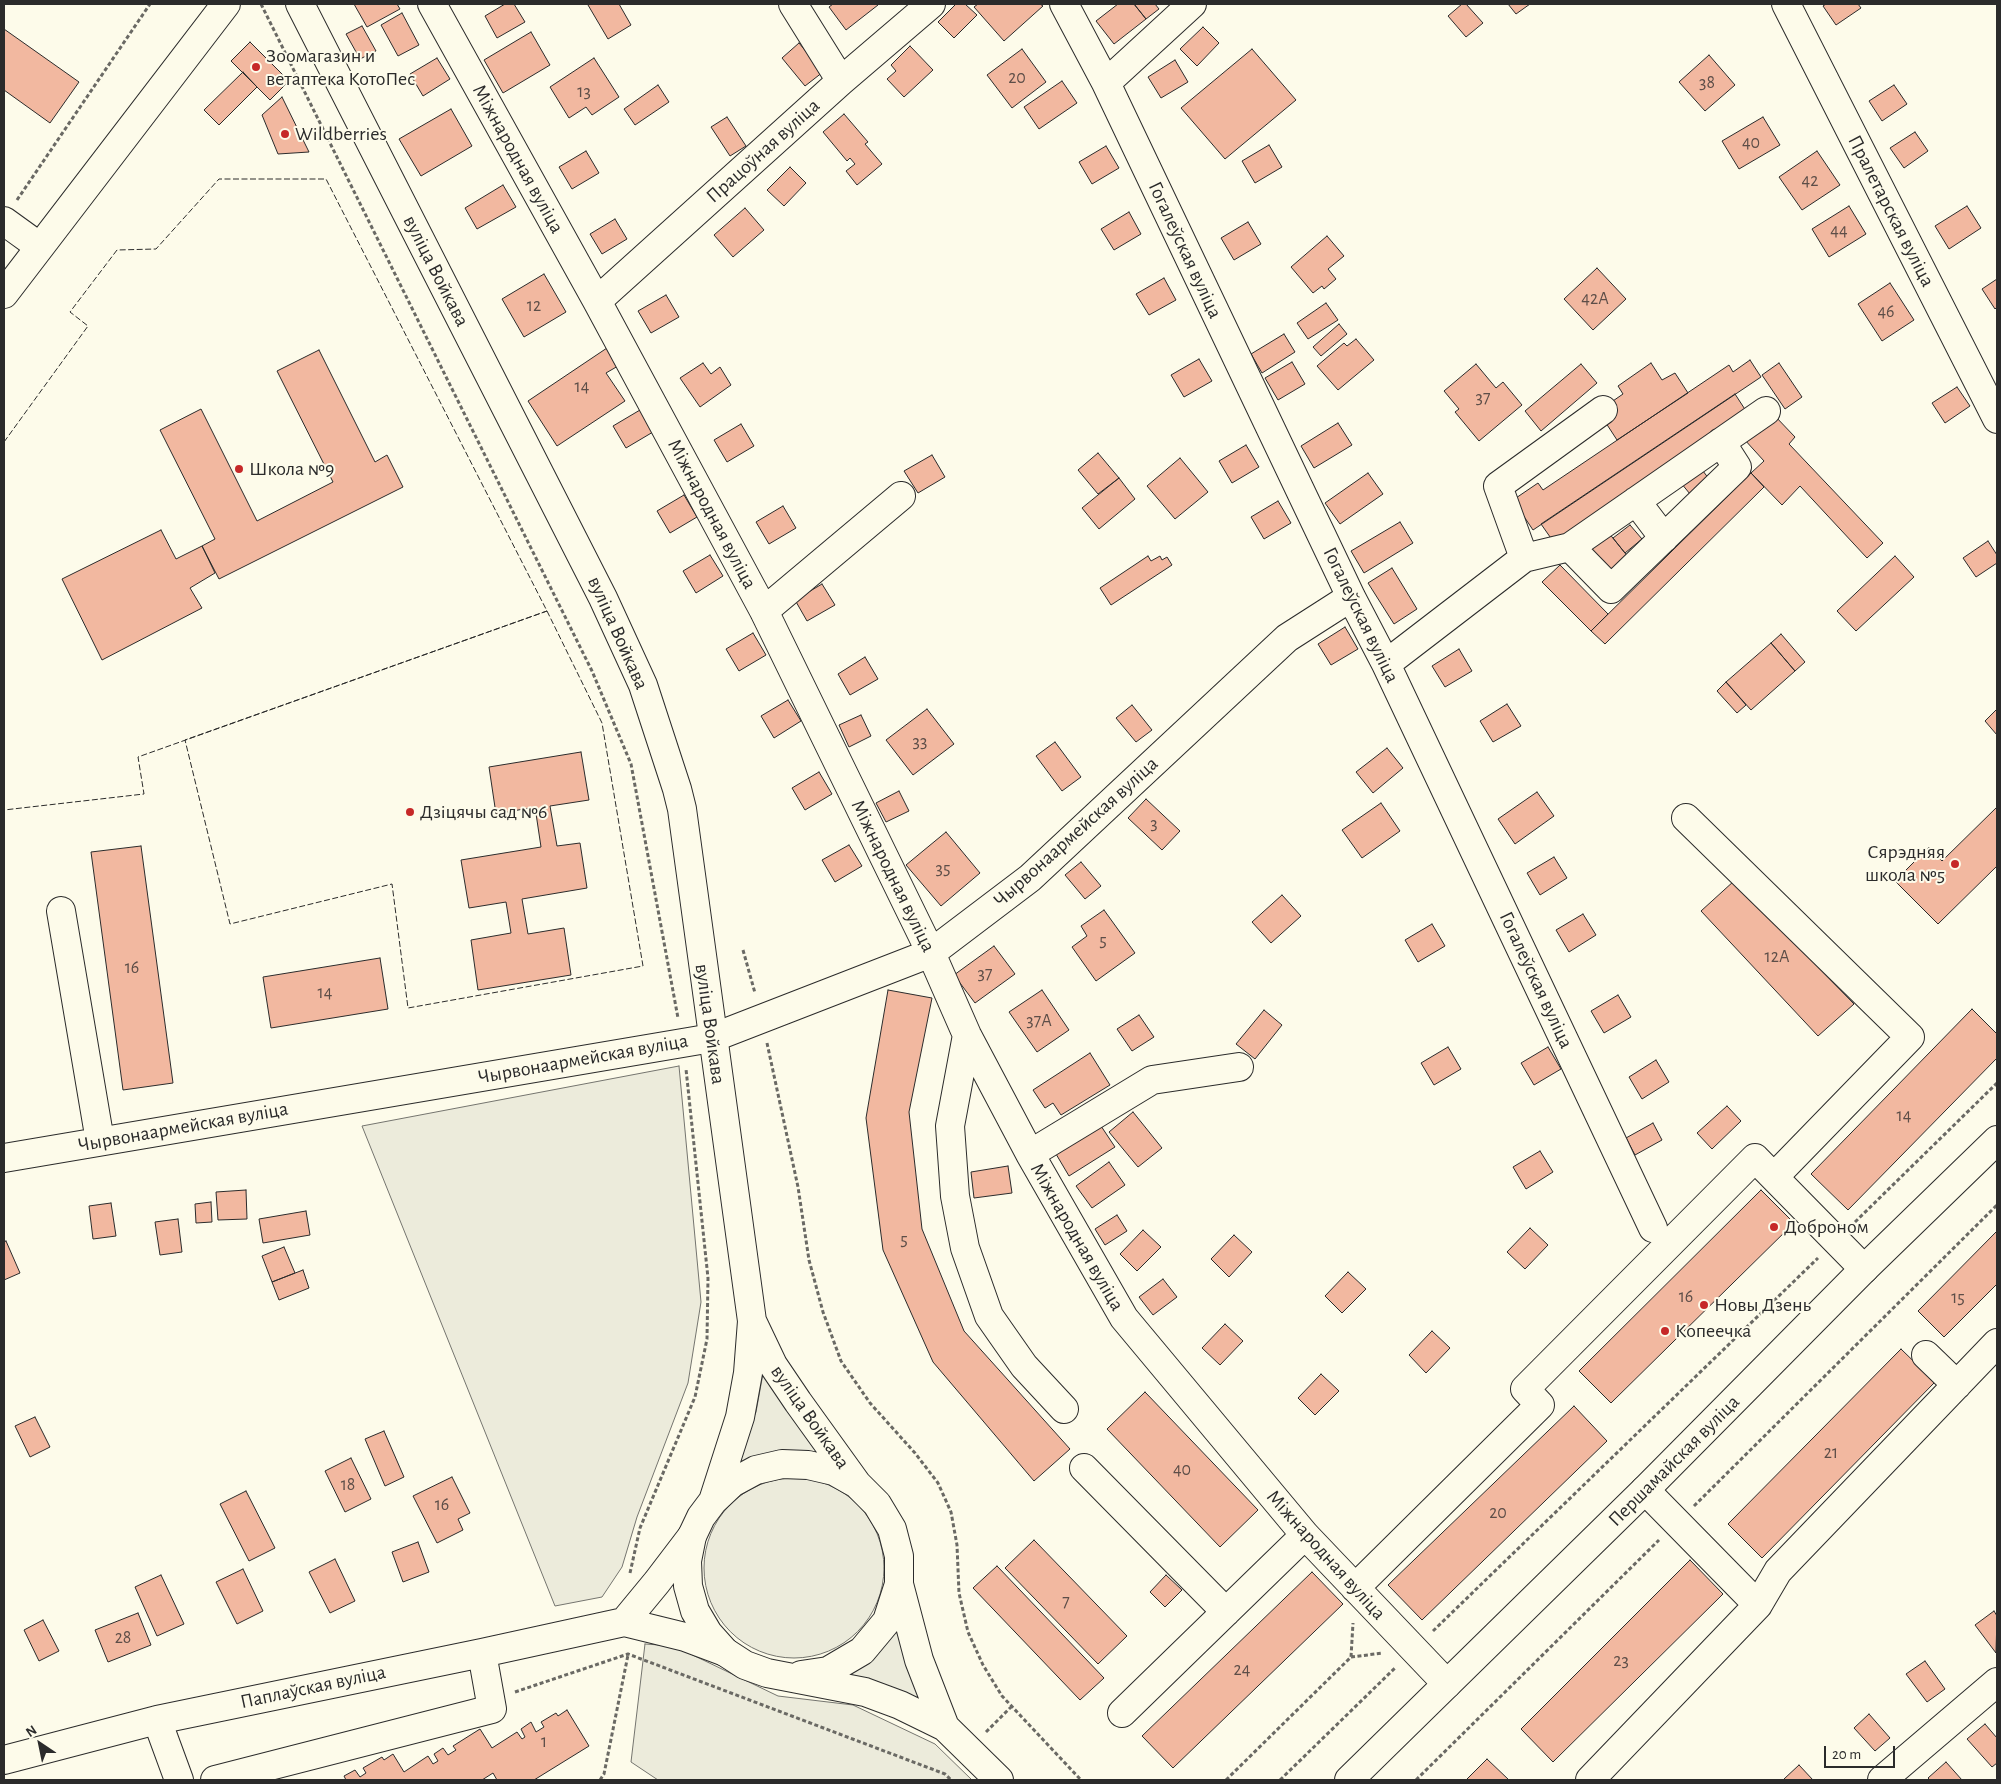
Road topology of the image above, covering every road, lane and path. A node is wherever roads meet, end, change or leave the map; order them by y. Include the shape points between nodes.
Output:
1 (150, 4) edge
2 (226, 4) edge
3 (261, 4) edge
4 (300, 4) edge
5 (432, 4) edge
6 (793, 4) edge
7 (931, 4) edge
8 (1064, 4) edge
9 (1192, 4) edge
10 (1786, 4) edge
11 (841, 81) junction
12 (1106, 83) junction
13 (9, 212) edge
14 (40, 247) junction
15 (4, 294) edge
16 (597, 301) junction
17 (1603, 410) dead end
18 (1766, 411) dead end
19 (1997, 419) edge
20 (1721, 442) junction
21 (901, 496) dead end
22 (1636, 501) junction
23 (1664, 538) junction
24 (1570, 546) junction
25 (1524, 558) junction
26 (1351, 597) junction
27 (764, 611) junction
28 (1386, 664) junction
29 (1686, 818) dead end
30 (61, 911) dead end
31 (743, 950) dead end
32 (931, 953) junction
33 (762, 1018) junction
34 (967, 1035) junction
35 (712, 1038) junction
36 (683, 1042) junction
37 (1239, 1067) dead end
38 (1997, 1083) edge
39 (100, 1141) junction
40 (1994, 1150) edge
41 (1030, 1154) junction
42 (4, 1158) edge
43 (1774, 1177) junction
44 (1997, 1205) edge
45 (1653, 1228) dead end
46 (1836, 1240) junction
47 (1864, 1269) junction
48 (752, 1321) junction
49 (1997, 1343) edge
50 (1926, 1355) dead end
51 (1957, 1385) junction
52 (1064, 1409) dead end
53 (1084, 1468) dead end
54 (857, 1484) junction
55 (1645, 1490) junction
56 (713, 1501) junction
57 (1677, 1523) junction
58 (692, 1536) junction
59 (1305, 1536) junction
60 (629, 1577) dead end
61 (899, 1584) junction
62 (1355, 1588) junction
63 (1758, 1606) junction
64 (1226, 1612) junction
65 (624, 1622) junction
66 (1414, 1650) junction
67 (725, 1652) junction
68 (482, 1653) junction
69 (628, 1654) junction
70 (790, 1676) junction
71 (1447, 1684) junction
72 (1992, 1695) edge
73 (490, 1701) junction
74 (1012, 1706) junction
75 (1122, 1713) dead end
76 (157, 1720) junction
77 (946, 1727) junction
78 (985, 1734) dead end
79 (4, 1760) edge
80 (179, 1780) edge
81 (215, 1780) edge
82 (600, 1780) edge
83 (951, 1780) edge
84 (999, 1780) edge
85 (1081, 1780) edge
86 (1226, 1780) edge
87 (1280, 1780) edge
88 (1349, 1780) edge
89 (1416, 1780) edge
90 (1590, 1780) edge
91 (1882, 1780) edge

1 - 13 path
2 - 14 street
3 - 36 path via 592,672 631,764
4 - 35 street, вуліца Войкава via 604,598 643,685 682,809
5 - 16 street, Міжнародная вуліца
6 - 11 street
7 - 11 street, Працоўная вуліца
8 - 12 street, Гогалеўская вуліца
9 - 12 street
10 - 19 street, Пралетарская вуліца
11 - 16 street, Працоўная вуліца
12 - 26 street, Гогалеўская вуліца
13 - 14 street
14 - 15 street
16 - 27 street, Міжнародная вуліца
17 - 25 street via 1498,486
18 - 20 street
20 - 22 street
20 - 23 street via 1737,467
21 - 27 street
22 - 23 street
22 - 24 street
23 - 24 street via 1611,589
24 - 25 street
25 - 28 street
26 - 28 street, Гогалеўская вуліца
26 - 32 street, Чырвонаармейская вуліца via 1287,638 1030,878
27 - 32 street, Міжнародная вуліца
28 - 45 street, Гогалеўская вуліца
29 - 43 street via 1910,1037
30 - 39 street
31 - 33 path
32 - 33 street, Чырвонаармейская вуліца
32 - 34 street, Міжнародная вуліца
33 - 35 street, Чырвонаармейская вуліца
33 - 74 path via 823,1312 841,1361 870,1403 938,1482 952,1512 959,1592 968,1632 983,1665
34 - 41 street, Міжнародная вуліца
34 - 52 street via 950,1126 955,1196 965,1248 989,1316 1024,1366
35 - 36 street, Чырвонаармейская вуліца
35 - 48 street, вуліца Войкава
36 - 39 street, Чырвонаармейская вуліца
36 - 60 path via 708,1278 706,1340 695,1397 640,1528
37 - 41 street via 1152,1080
38 - 46 path
39 - 42 street, Чырвонаармейская вуліца
40 - 47 street, Першамайская вуліца
41 - 59 street, Міжнародная вуліца via 1124,1318
43 - 46 street
43 - 62 street via 1755,1158 1525,1390 1540,1405
44 - 57 path
46 - 47 street
46 - 66 path
47 - 55 street, Першамайская вуліца
48 - 54 street, вуліца Войкава via 773,1365
48 - 56 street, вуліца Войкава via 740,1417
49 - 51 street
50 - 51 street
51 - 63 street via 1778,1570
53 - 64 street
54 - 56 street, вуліца Войкава via 817,1467 782,1464 756,1470 732,1483
54 - 61 street, вуліца Войкава via 877,1504 892,1528 899,1556
55 - 57 street
55 - 71 street, Першамайская вуліца
56 - 58 street, вуліца Войкава
57 - 63 street
57 - 89 path
58 - 65 street
58 - 67 street, вуліца Войкава via 687,1561 688,1586 695,1611
59 - 62 street, Міжнародная вуліца
59 - 64 street
61 - 70 street, вуліца Войкава via 887,1621 862,1651 828,1671
61 - 77 street, вуліца Войкава via 919,1660
62 - 66 street, Міжнародная вуліца
62 - 86 path via 1351,1657
63 - 90 street
64 - 75 street
65 - 67 street, Паплаўская вуліца via 685,1637
65 - 68 street, Паплаўская вуліца
66 - 71 street, Міжнародная вуліца
66 - 87 path
67 - 70 street, вуліца Войкава via 766,1673
68 - 73 street
68 - 76 street, Паплаўская вуліца
69 - 73 path
69 - 82 path via 604,1774
69 - 83 path via 945,1774
70 - 77 street, вуліца Войкава via 866,1692
71 - 88 street, Першамайская вуліца
72 - 91 street
73 - 81 street via 492,1709
74 - 78 path
74 - 85 path
76 - 79 street, Паплаўская вуліца
76 - 80 street
77 - 84 street, вуліца Войкава

